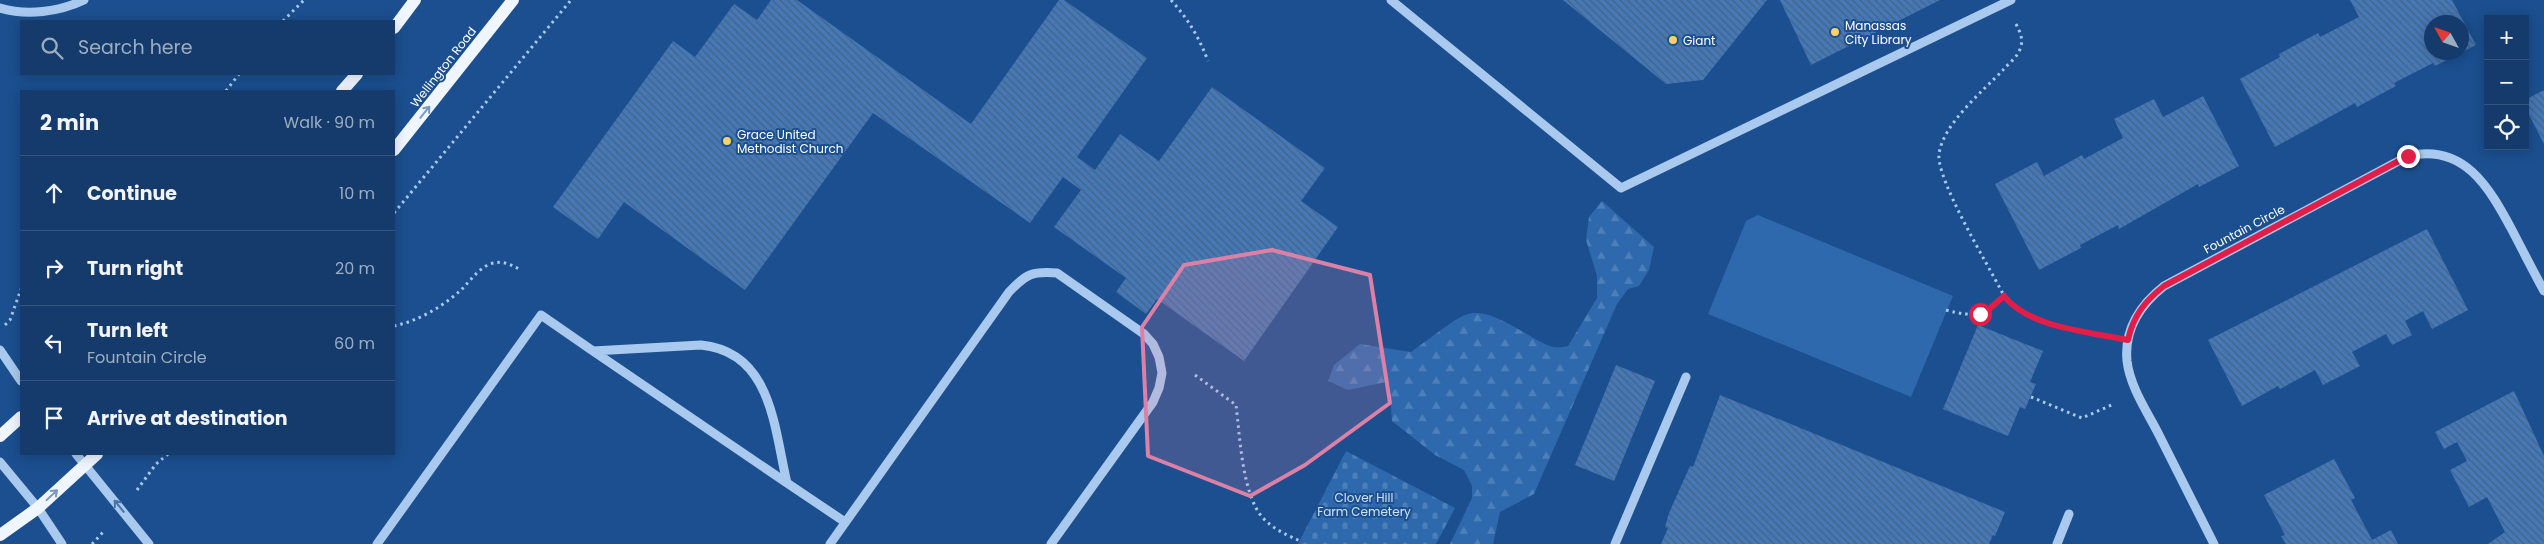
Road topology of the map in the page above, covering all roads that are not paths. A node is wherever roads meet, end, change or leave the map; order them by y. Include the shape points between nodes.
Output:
1 (84, 0) edge
2 (415, 0) edge
3 (512, 0) edge
4 (1391, 0) edge
5 (2009, 1) edge
6 (0, 8) edge
7 (395, 27) edge
8 (356, 75) edge
9 (343, 90) edge
10 (395, 149) edge
11 (2544, 291) edge
12 (0, 350) edge
13 (593, 351) junction
14 (1686, 377) dead end
15 (20, 380) edge
16 (20, 418) edge
17 (0, 436) edge
18 (77, 455) edge
19 (96, 455) edge
20 (0, 462) edge
21 (85, 465) junction
22 (787, 483) junction
23 (38, 508) junction
24 (2069, 514) dead end
25 (845, 522) junction
26 (0, 535) edge
27 (62, 544) edge
28 (149, 544) edge
29 (377, 544) edge
30 (830, 544) edge
31 (1051, 544) edge
32 (1614, 544) edge
33 (2057, 544) edge
34 (2214, 544) edge

1 - 6 street via 43,12
2 - 7 main road
10 -> 3 main road, Wellington Road
4 - 5 street via 1621,188
8 - 9 main road
11 - 34 street, Fountain Circle via 2496,200 2480,178 2461,162 2434,153 2408,156 2164,286 2142,305 2135,317 2128,340 2127,362 2137,392
12 - 15 street
13 - 22 street
13 - 22 street via 701,345 716,346 740,357 760,382 768,400
13 - 29 street via 541,316
14 - 32 street
16 - 17 main road
18 - 21 street
19 - 21 main road
20 - 23 street
23 -> 21 main road
28 -> 21 street
22 - 25 street
23 - 26 main road
23 - 27 street
24 - 33 street
25 - 30 street
25 - 31 street via 1009,292 1030,274 1057,273 1144,334 1153,344 1162,373 1153,402

